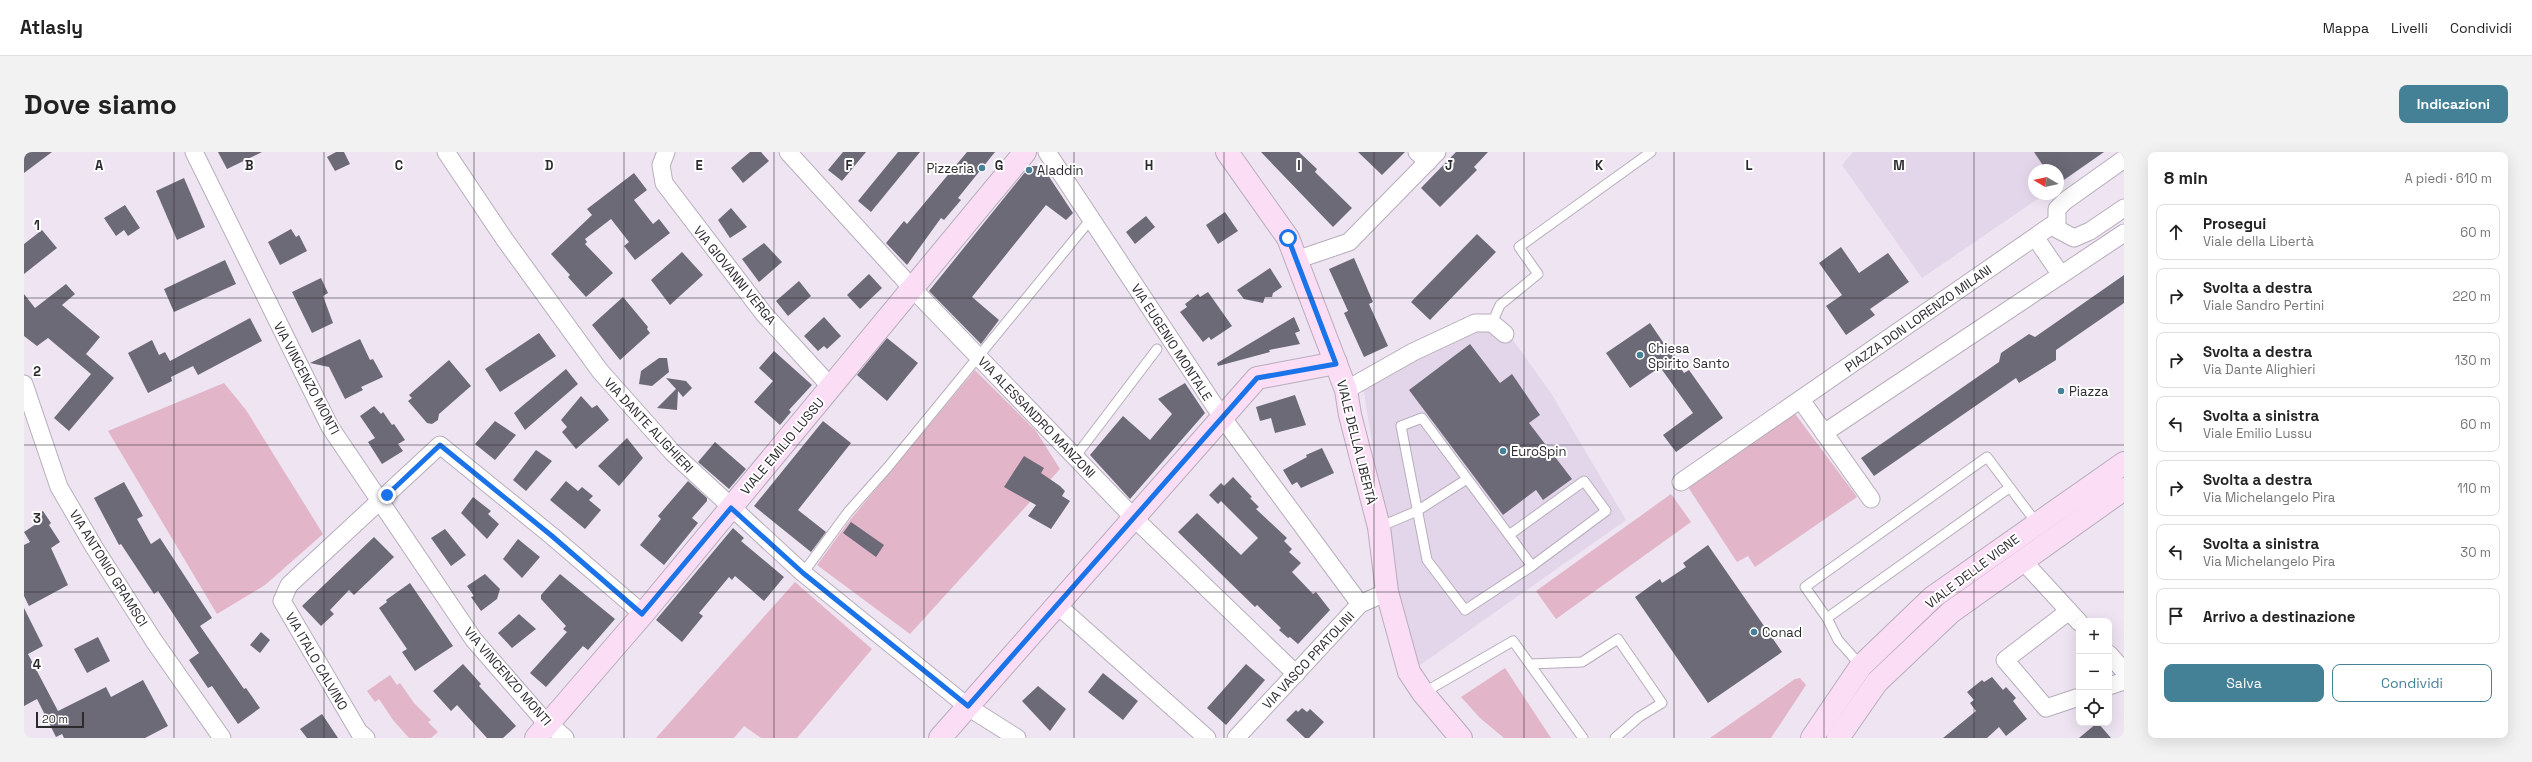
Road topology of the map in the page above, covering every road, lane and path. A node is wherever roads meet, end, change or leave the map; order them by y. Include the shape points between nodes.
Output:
1 (194, 152) edge
2 (446, 152) edge
3 (666, 152) edge
4 (788, 152) edge
5 (1025, 152) edge
6 (1047, 152) edge
7 (1651, 152) edge
8 (1229, 153) edge
9 (1427, 155) edge
10 (2124, 159) edge
11 (2124, 208) edge
12 (1091, 219) junction
13 (2056, 223) junction
14 (2124, 233) edge
15 (2035, 237) junction
16 (1296, 260) junction
17 (2061, 275) junction
18 (912, 288) junction
19 (1498, 328) joint
20 (1157, 349) dead end
21 (979, 357) junction
22 (1336, 364) junction
23 (24, 384) edge
24 (831, 387) junction
25 (1346, 390) junction
26 (1801, 400) junction
27 (1222, 417) junction
28 (1824, 432) junction
29 (1075, 457) junction
30 (2124, 463) edge
31 (1467, 479) junction
32 (1681, 482) dead end
33 (2009, 488) junction
34 (2124, 489) edge
35 (1871, 499) dead end
36 (381, 500) junction
37 (731, 508) junction
38 (1417, 511) junction
39 (1133, 517) junction
40 (2037, 524) junction
41 (1379, 527) junction
42 (1509, 536) junction
43 (2050, 541) junction
44 (2023, 560) junction
45 (1532, 566) junction
46 (803, 573) junction
47 (1387, 592) junction
48 (1056, 604) junction
49 (1360, 604) junction
50 (642, 614) junction
51 (2074, 616) edge
52 (1827, 618) junction
53 (2112, 657) edge
54 (1530, 664) junction
55 (1861, 666) junction
56 (2124, 671) edge
57 (1296, 674) junction
58 (2124, 681) edge
59 (1877, 682) junction
60 (2112, 685) edge
61 (1422, 694) junction
62 (2076, 698) edge
63 (968, 706) junction
64 (542, 731) edge
65 (222, 738) edge
66 (366, 738) edge
67 (565, 738) edge
68 (940, 738) edge
69 (1017, 738) edge
70 (1207, 738) edge
71 (1236, 738) edge
72 (1461, 738) edge
73 (1583, 738) edge
74 (1615, 738) edge
75 (1812, 738) edge
76 (1838, 738) edge

1 - 36 street, VIA VINCENZO MONTI via 330,427
2 - 37 street, VIA DANTE ALIGHIERI via 505,240 600,371 673,453
3 - 24 street, VIA GIOVANNI VERGA via 661,165 664,183 764,314
4 - 18 street, VIA ALESSANDRO MANZONI
5 - 18 street, VIALE EMILIO LUSSU
6 - 12 street, VIA EUGENIO MONTALE
7 - 19 lane via 1520,247 1538,274 1500,305
8 - 16 street, VIALE DELLA LIBERTÀ via 1288,238
9 - 16 street via 1349,242
10 - 13 street via 2065,201 2057,209
11 - 13 street via 2090,231 2074,238 2057,229
12 - 21 lane
12 - 27 street, VIA EUGENIO MONTALE
13 - 15 street, PIAZZA DON LORENZO MILANI
14 - 17 street
15 - 17 street
15 - 26 street, PIAZZA DON LORENZO MILANI
16 - 22 street, VIALE DELLA LIBERTÀ
17 - 28 street
18 - 21 street, VIA ALESSANDRO MANZONI
18 - 24 street, VIALE EMILIO LUSSU
19 - 25 street via 1475,323 1413,352
20 - 29 lane
21 - 29 street, VIA ALESSANDRO MANZONI
21 - 46 lane via 848,512
22 - 25 street, VIALE DELLA LIBERTÀ
22 - 27 street via 1257,378
23 - 65 street, VIA ANTONIO GRAMSCI via 59,487 154,641
24 - 37 street, VIALE EMILIO LUSSU
25 - 41 street, VIALE DELLA LIBERTÀ
26 - 28 street
26 - 32 street, PIAZZA DON LORENZO MILANI
27 - 39 street
27 - 49 street, VIA EUGENIO MONTALE
28 - 35 street
29 - 39 street, VIA ALESSANDRO MANZONI
30 - 40 street, VIALE DELLE VIGNE
31 - 38 lane
31 - 38 lane via 1422,418 1401,426
31 - 42 lane
33 - 40 lane
33 - 52 lane
33 - 52 lane via 1987,457 1805,587
34 - 43 street, VIALE DELLE VIGNE
36 - 50 street via 440,445 552,536
36 - 64 street, VIA VINCENZO MONTI via 474,640
36 - 66 street, VIA ITALO CALVINO via 289,585 282,601
37 - 46 street, VIA DANTE ALIGHIERI
37 - 50 street, VIALE EMILIO LUSSU
38 - 41 lane
38 - 45 lane via 1427,560 1465,610
39 - 48 street
39 - 57 street, VIA ALESSANDRO MANZONI
40 - 43 lane
40 - 55 street, VIALE DELLE VIGNE via 1933,597
41 - 47 street, VIALE DELLA LIBERTÀ
42 - 45 lane
42 - 45 lane via 1584,480 1606,511
43 - 44 street, VIALE DELLE VIGNE
44 - 51 street
44 - 59 street, VIALE DELLE VIGNE via 1951,612
46 - 63 street, VIA DANTE ALIGHIERI
47 - 49 street, VIA VASCO PRATOLINI
47 - 61 street, VIALE DELLA LIBERTÀ via 1409,672
48 - 63 street
48 - 70 street
49 - 57 street, VIA VASCO PRATOLINI
50 - 64 street, VIALE EMILIO LUSSU
51 - 62 street via 2005,660 2046,708
52 - 55 lane via 1838,640
53 - 56 street
54 - 61 lane via 1513,641
54 - 73 lane
54 - 74 lane via 1582,662 1618,638 1662,703 1639,717
55 - 59 lane
55 - 75 street, VIALE DELLE VIGNE
57 - 71 street, VIA VASCO PRATOLINI
58 - 60 street
59 - 76 street, VIALE DELLE VIGNE
61 - 72 street, VIALE DELLA LIBERTÀ
63 - 68 street
63 - 69 street, VIA DANTE ALIGHIERI
64 - 67 street, VIA VINCENZO MONTI

